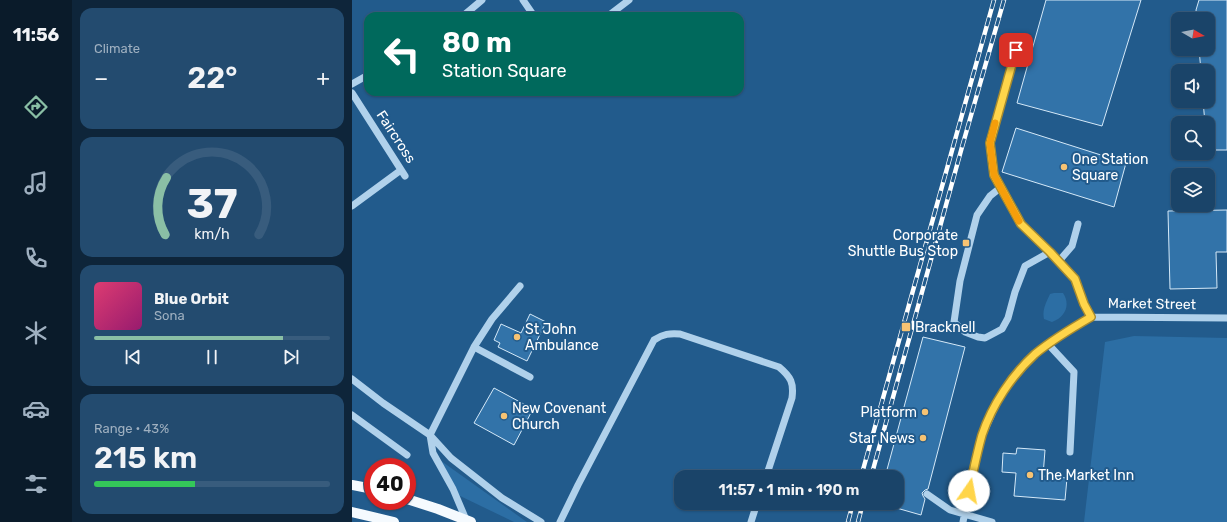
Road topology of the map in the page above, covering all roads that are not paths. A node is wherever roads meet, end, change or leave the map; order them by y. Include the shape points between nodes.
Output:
1 (482, 0) edge
2 (523, 0) edge
3 (629, 0) edge
4 (468, 12) edge
5 (531, 12) edge
6 (613, 12) edge
7 (1016, 50) dead end
8 (364, 77) edge
9 (352, 82) edge
10 (352, 93) edge
11 (1000, 188) junction
12 (352, 206) edge
13 (1078, 224) dead end
14 (1050, 252) junction
15 (1059, 261) junction
16 (520, 286) dead end
17 (1091, 317) junction
18 (1227, 318) edge
19 (1048, 344) junction
20 (474, 347) junction
21 (530, 377) dead end
22 (352, 379) edge
23 (352, 414) edge
24 (430, 435) junction
25 (1070, 452) dead end
26 (407, 455) dead end
27 (768, 470) edge
28 (352, 485) edge
29 (364, 487) edge
30 (927, 494) dead end
31 (416, 502) edge
32 (755, 510) edge
33 (352, 512) edge
34 (964, 518) edge
35 (468, 521) edge
36 (394, 522) edge
37 (541, 522) edge
38 (560, 522) edge
39 (751, 522) edge
40 (992, 522) edge

1 - 4 street
2 - 5 street
3 - 6 street
7 - 11 street via 990,143 994,175
8 - 9 street
10 - 12 street, Faircross via 403,173
11 - 14 street via 1021,224
11 - 14 street via 990,196 977,215 960,281 954,322 965,332 978,338 985,338 1002,329 1025,266
13 - 15 street via 1072,246
14 - 15 street
15 - 17 street via 1075,279
16 - 20 street via 492,318
17 - 18 street, Market Street
17 - 19 street, Market Street
19 - 25 street via 1074,372
19 - 34 street, Market Street via 1035,354 1012,380 990,416 978,453
20 - 21 street
20 - 24 street
22 - 24 street
23 - 26 street
24 - 35 street via 433,453
24 - 37 street via 451,458 497,494
27 - 38 street via 792,398 791,379 779,367 680,334 665,334 654,340
28 - 29 main road
30 - 34 street
31 - 35 main road
32 - 39 street
33 - 36 main road
34 - 40 street

